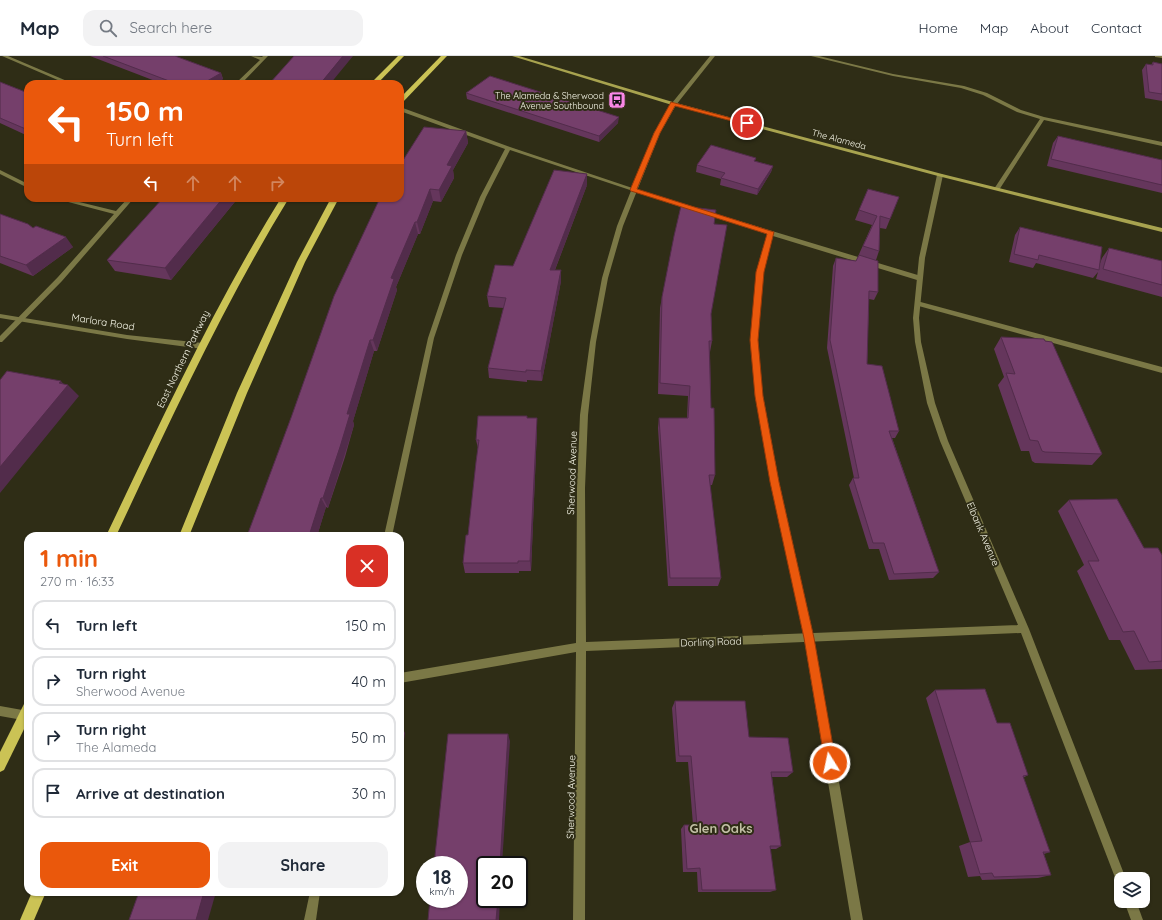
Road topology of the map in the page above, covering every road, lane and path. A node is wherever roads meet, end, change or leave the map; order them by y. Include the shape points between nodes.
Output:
1 (4, 56) edge
2 (252, 56) edge
3 (401, 56) edge
4 (444, 56) edge
5 (514, 56) edge
6 (712, 56) edge
7 (813, 56) edge
8 (1157, 56) edge
9 (1162, 57) edge
10 (264, 58) edge
11 (61, 80) edge
12 (242, 80) edge
13 (377, 80) edge
14 (404, 98) edge
15 (674, 104) junction
16 (404, 110) edge
17 (1043, 118) junction
18 (1162, 144) edge
19 (508, 148) junction
20 (0, 172) edge
21 (940, 175) junction
22 (24, 184) edge
23 (998, 189) junction
24 (633, 190) junction
25 (72, 202) edge
26 (127, 202) edge
27 (282, 202) edge
28 (333, 202) edge
29 (117, 213) junction
30 (1162, 230) edge
31 (771, 232) junction
32 (919, 278) junction
33 (917, 303) junction
34 (0, 316) edge
35 (20, 319) junction
36 (0, 340) edge
37 (203, 346) junction
38 (1162, 370) edge
39 (114, 532) edge
40 (186, 532) edge
41 (389, 532) edge
42 (1024, 629) junction
43 (809, 638) junction
44 (581, 647) junction
45 (404, 677) edge
46 (0, 711) edge
47 (24, 713) edge
48 (24, 719) edge
49 (0, 766) edge
50 (1118, 872) edge
51 (37, 896) edge
52 (314, 896) edge
53 (1133, 908) edge
54 (27, 920) edge
55 (310, 920) edge
56 (579, 920) edge
57 (857, 920) edge
58 (1138, 920) edge

1 - 11 street
2 - 10 street
3 - 13 main road
4 - 14 main road
5 - 15 main road, The Alameda
6 - 15 street, Sherwood Avenue
7 - 17 street via 893,75 962,87 985,94 1019,111
8 - 9 street
10 - 12 street
15 - 21 main road, The Alameda
15 - 24 street, Sherwood Avenue via 657,133
16 - 19 street
17 - 18 street
17 - 23 street
19 - 24 street
19 - 41 street via 483,197 462,247 431,338
20 - 22 street
21 - 23 main road, The Alameda
21 - 32 street, Elbank Avenue
23 - 30 main road, The Alameda
24 - 31 street
24 - 44 street, Sherwood Avenue via 605,278 593,342 584,415 581,488
25 - 29 street
26 - 29 street
27 - 37 main road, East Northern Parkway via 255,246
28 - 40 main road via 301,262 249,378
29 - 35 street
31 - 32 street
31 - 43 street via 760,272 754,340 759,396
32 - 33 street, Elbank Avenue
33 - 38 street
33 - 42 street, Elbank Avenue via 918,342 931,403 944,441
34 - 35 street, Marlora Road
35 - 36 street
35 - 37 street, Marlora Road via 126,337
37 - 39 main road, East Northern Parkway
42 - 43 street, Dorling Road
42 - 50 street, Elbank Avenue
43 - 44 street, Dorling Road
43 - 57 street
44 - 45 street, Dorling Road
44 - 56 street, Sherwood Avenue
46 - 47 street
48 - 49 main road
51 - 54 main road
52 - 55 street
53 - 58 street

